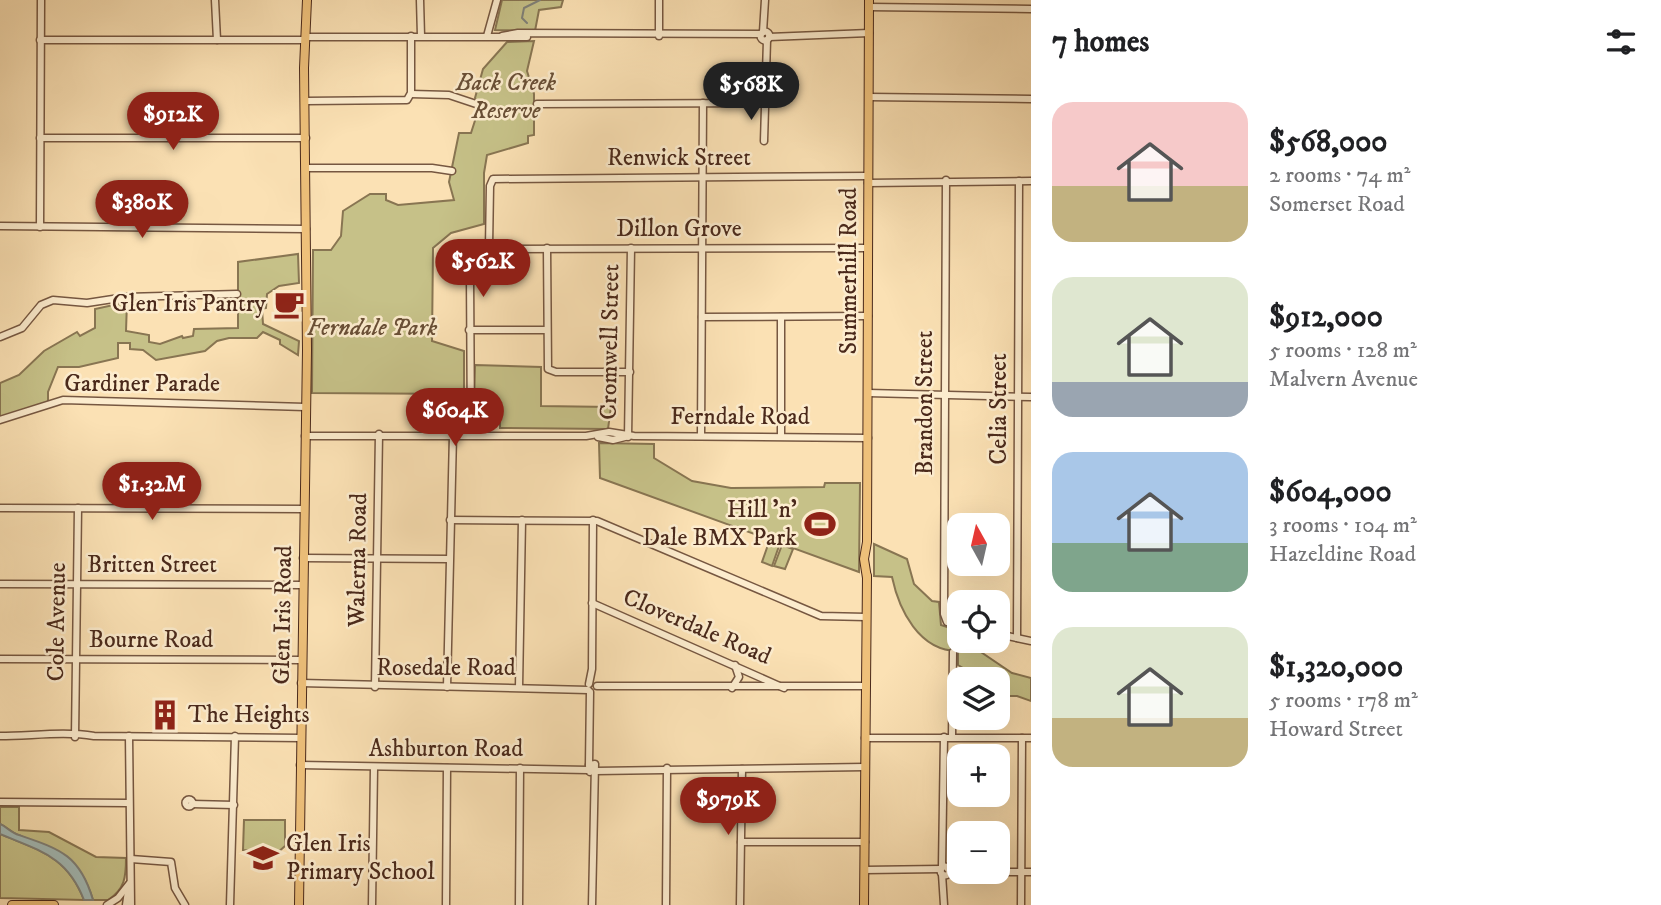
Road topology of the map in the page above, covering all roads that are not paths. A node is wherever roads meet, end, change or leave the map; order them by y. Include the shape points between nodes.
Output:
1 (41, 0) edge
2 (215, 0) edge
3 (307, 0) edge
4 (421, 0) edge
5 (496, 0) edge
6 (659, 0) edge
7 (765, 0) edge
8 (869, 4) edge
9 (1031, 9) edge
10 (869, 35) junction
11 (307, 36) junction
12 (411, 36) junction
13 (421, 36) junction
14 (487, 36) junction
15 (659, 36) junction
16 (765, 36) junction
17 (40, 40) junction
18 (215, 40) junction
19 (411, 94) junction
20 (869, 97) junction
21 (1031, 99) edge
22 (306, 101) junction
23 (703, 103) junction
24 (764, 103) junction
25 (476, 104) dead end
26 (537, 104) dead end
27 (40, 138) junction
28 (306, 138) junction
29 (764, 141) dead end
30 (306, 168) junction
31 (452, 171) dead end
32 (702, 177) junction
33 (868, 179) junction
34 (946, 180) junction
35 (1019, 181) junction
36 (1031, 181) edge
37 (0, 226) edge
38 (40, 226) junction
39 (306, 227) junction
40 (547, 248) junction
41 (631, 248) junction
42 (702, 248) junction
43 (868, 248) junction
44 (489, 249) junction
45 (237, 294) dead end
46 (702, 317) junction
47 (781, 317) junction
48 (868, 317) junction
49 (469, 330) junction
50 (547, 330) junction
51 (0, 337) edge
52 (630, 372) junction
53 (868, 396) junction
54 (945, 396) junction
55 (1018, 397) junction
56 (1031, 397) edge
57 (305, 404) junction
58 (0, 420) edge
59 (305, 434) junction
60 (379, 434) junction
61 (451, 435) junction
62 (468, 435) junction
63 (867, 435) junction
64 (630, 436) junction
65 (701, 436) junction
66 (781, 436) junction
67 (0, 508) edge
68 (78, 508) junction
69 (304, 509) junction
70 (450, 520) junction
71 (522, 520) junction
72 (593, 520) junction
73 (303, 558) junction
74 (377, 559) junction
75 (449, 559) junction
76 (0, 584) edge
77 (77, 584) junction
78 (303, 585) junction
79 (592, 603) junction
80 (866, 617) junction
81 (947, 618) edge
82 (1010, 637) edge
83 (1017, 638) junction
84 (1031, 641) edge
85 (953, 653) edge
86 (0, 659) edge
87 (76, 660) junction
88 (302, 660) junction
89 (734, 664) junction
90 (301, 686) junction
91 (375, 687) junction
92 (447, 687) junction
93 (519, 687) junction
94 (592, 688) junction
95 (732, 688) junction
96 (784, 688) junction
97 (866, 688) junction
98 (75, 734) junction
99 (0, 736) edge
100 (129, 736) junction
101 (235, 736) junction
102 (301, 736) junction
103 (865, 736) junction
104 (948, 737) junction
105 (1023, 738) junction
106 (1031, 738) edge
107 (300, 768) junction
108 (374, 768) junction
109 (447, 768) junction
110 (520, 768) junction
111 (592, 768) junction
112 (667, 768) junction
113 (742, 769) junction
114 (865, 769) junction
115 (0, 802) edge
116 (128, 803) junction
117 (192, 804) dead end
118 (234, 805) junction
119 (741, 842) junction
120 (865, 842) junction
121 (131, 859) junction
122 (864, 870) junction
123 (944, 871) junction
124 (1010, 872) edge
125 (1022, 872) junction
126 (1031, 872) edge
127 (131, 882) junction
128 (12, 905) edge
129 (54, 905) edge
130 (107, 905) edge
131 (128, 905) edge
132 (185, 905) edge
133 (230, 905) edge
134 (299, 905) edge
135 (372, 905) edge
136 (446, 905) edge
137 (519, 905) edge
138 (592, 905) edge
139 (666, 905) edge
140 (740, 905) edge
141 (864, 905) edge
142 (944, 905) edge
143 (1021, 905) edge

1 - 17 street
2 - 18 street
3 - 11 main road, Glen Iris Road
4 - 13 street
5 - 14 street
6 - 15 street
7 - 16 street
8 - 9 street
8 - 10 main road, Summerhill Road
10 - 16 street
10 - 20 main road, Summerhill Road
11 - 12 street
11 - 18 street
11 - 22 main road, Glen Iris Road
11 - 22 main road, Glen Iris Road
12 - 13 street
12 - 19 street
13 - 14 street
14 - 15 street
15 - 16 street
16 - 24 street
17 - 18 street
17 - 27 street
19 - 22 street via 403,101
19 - 25 street via 449,95
20 - 21 street
20 - 33 main road, Summerhill Road
22 - 28 main road, Glen Iris Road
23 - 24 street
23 - 26 street
23 - 32 street
24 - 29 street
27 - 28 street
27 - 38 street
28 - 30 main road, Glen Iris Road
30 - 31 street
30 - 39 main road, Glen Iris Road
32 - 33 street, Renwick Street
32 - 42 street
32 - 44 street, Renwick Street via 491,181
33 - 34 street, Renwick Street
33 - 43 main road, Summerhill Road
34 - 35 street, Renwick Street
34 - 54 street, Brandon Street
35 - 36 street, Renwick Street
35 - 55 street, Celia Street
37 - 38 street
38 - 39 street
39 - 57 main road, Glen Iris Road
40 - 41 street, Dillon Grove
40 - 44 street, Dillon Grove
40 - 50 street
41 - 42 street, Dillon Grove
41 - 52 street, Cromwell Street
42 - 43 street, Dillon Grove
42 - 46 street
43 - 48 main road, Summerhill Road
44 - 49 street via 471,269
45 - 51 street via 126,297 92,303 53,300 41,305 22,328
46 - 47 street
46 - 65 street
47 - 48 street
47 - 66 street
48 - 53 main road, Summerhill Road
49 - 50 street
49 - 62 street
50 - 52 street via 548,369
52 - 64 street, Cromwell Street
53 - 54 street
53 - 63 main road, Summerhill Road
54 - 55 street
54 - 81 street, Brandon Street
55 - 56 street
55 - 83 street, Celia Street
57 - 58 street, Gardiner Parade via 63,400
57 - 59 main road, Glen Iris Road
59 - 60 street, Ferndale Road
59 - 69 main road, Glen Iris Road
60 - 61 street, Ferndale Road
60 - 74 street, Walerna Road
61 - 62 street, Ferndale Road
61 - 70 street
62 - 64 street, Ferndale Road via 610,432
63 - 66 street, Ferndale Road
63 - 80 main road, Summerhill Road
64 - 65 street, Ferndale Road
65 - 66 street, Ferndale Road
67 - 68 street
68 - 69 street
68 - 77 street, Cole Avenue
69 - 73 main road, Glen Iris Road
70 - 71 street
70 - 75 street
71 - 72 street
71 - 93 street
72 - 79 street
72 - 80 street via 818,615
73 - 74 street
73 - 78 main road, Glen Iris Road
74 - 75 street
74 - 91 street, Walerna Road
75 - 92 street
76 - 77 street, Britten Street
77 - 78 street, Britten Street
77 - 87 street, Cole Avenue
78 - 88 main road, Glen Iris Road
79 - 89 street, Cloverdale Road
79 - 94 street
80 - 97 main road, Summerhill Road
82 - 83 street
83 - 84 street
85 - 104 street
86 - 87 street, Bourne Road
87 - 88 street, Bourne Road
87 - 98 street, Cole Avenue
88 - 90 main road, Glen Iris Road
89 - 95 street via 739,677
89 - 96 street, Cloverdale Road
90 - 91 street, Rosedale Road
90 - 102 main road, Glen Iris Road
91 - 92 street, Rosedale Road
92 - 93 street, Rosedale Road
93 - 94 street, Rosedale Road
94 - 95 street, Rosedale Road
94 - 111 street
95 - 96 street, Rosedale Road
96 - 97 street, Rosedale Road
97 - 103 main road, Summerhill Road
98 - 99 street
98 - 100 street
100 - 101 street
100 - 116 street
101 - 102 street
101 - 118 street
102 - 107 main road, Glen Iris Road
103 - 104 street
103 - 114 main road, Summerhill Road
104 - 105 street
104 - 123 street
105 - 106 street
105 - 125 street
107 - 108 street, Ashburton Road
107 - 134 main road, Glen Iris Road
108 - 109 street, Ashburton Road
108 - 135 street
109 - 110 street, Ashburton Road
109 - 136 street
110 - 111 street, Ashburton Road
110 - 137 street
111 - 112 street, Ashburton Road
111 - 138 street
112 - 113 street, Ashburton Road
112 - 139 street
113 - 114 street, Ashburton Road
113 - 119 street
114 - 120 main road, Summerhill Road
115 - 116 street
116 - 121 street
117 - 118 street
118 - 133 street
119 - 120 street
119 - 140 street
120 - 122 main road, Summerhill Road
121 - 127 street
121 - 132 street via 171,862 174,888
122 - 123 street
122 - 141 main road, Summerhill Road
123 - 142 street
124 - 125 street
125 - 126 street
125 - 143 street
127 - 130 street
127 - 131 street
128 - 129 main road

